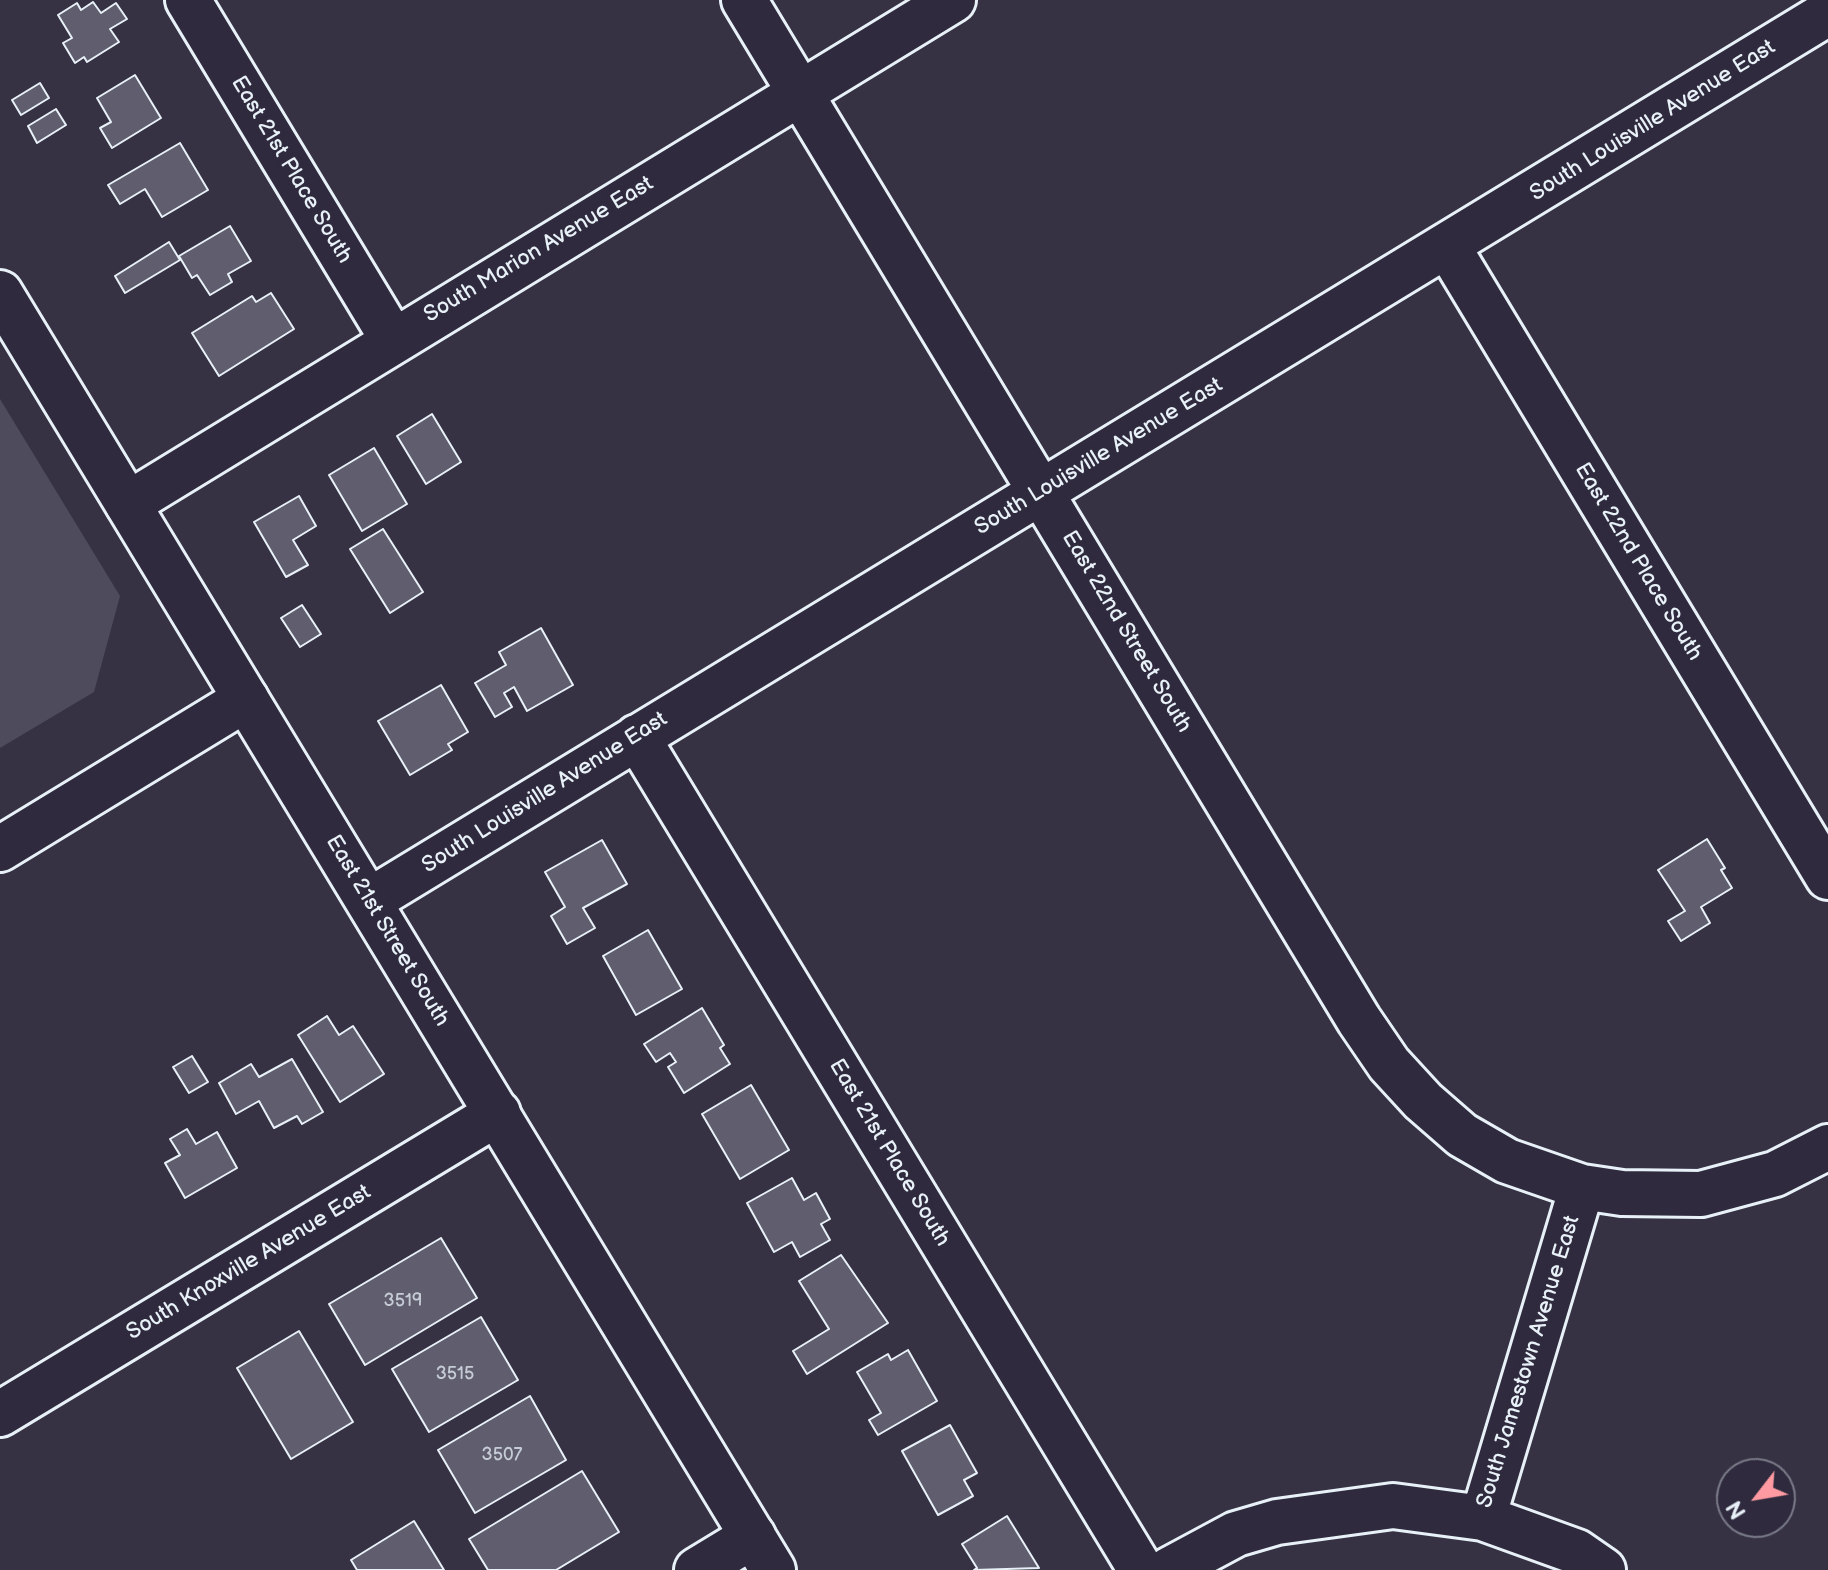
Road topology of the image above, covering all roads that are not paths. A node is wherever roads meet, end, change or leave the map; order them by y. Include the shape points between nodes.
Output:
1 (188, 0) edge
2 (744, 0) edge
3 (953, 0) edge
4 (1828, 13) edge
5 (800, 91) junction
6 (1448, 247) junction
7 (0, 293) edge
8 (393, 340) junction
9 (1041, 491) junction
10 (128, 504) junction
11 (246, 699) junction
12 (637, 737) junction
13 (0, 849) edge
14 (1828, 877) edge
15 (369, 901) junction
16 (498, 1113) junction
17 (1828, 1147) edge
18 (1582, 1187) junction
19 (0, 1414) edge
20 (1483, 1518) junction
21 (763, 1553) edge
22 (697, 1570) edge
23 (1141, 1570) edge
24 (1169, 1570) edge
25 (1603, 1570) edge

1 - 8 street, East 21st Place South
2 - 5 street, East 22nd Street South
3 - 5 street, South Marion Avenue East
4 - 6 street, South Louisville Avenue East
5 - 8 street, South Marion Avenue East
5 - 9 street, East 22nd Street South
6 - 9 street, South Louisville Avenue East
6 - 14 street, East 22nd Place South
7 - 10 street, East 21st Street South
8 - 10 street, South Marion Avenue East
9 - 12 street, South Louisville Avenue East
9 - 18 street, East 22nd Street South via 1389,1064 1462,1135 1507,1161
10 - 11 street, East 21st Street South
11 - 13 street
11 - 15 street, East 21st Street South
12 - 15 street, South Louisville Avenue East
12 - 23 street, East 21st Place South
15 - 16 street, East 21st Street South
16 - 19 street, South Knoxville Avenue East
16 - 21 street, East 21st Street South
17 - 18 street, South Jamestown Avenue East via 1775,1174 1701,1194
18 - 20 street, South Jamestown Avenue East
20 - 24 street, South Jamestown Avenue East via 1393,1506 1277,1522 1236,1534
20 - 25 street via 1577,1552
21 - 22 street

